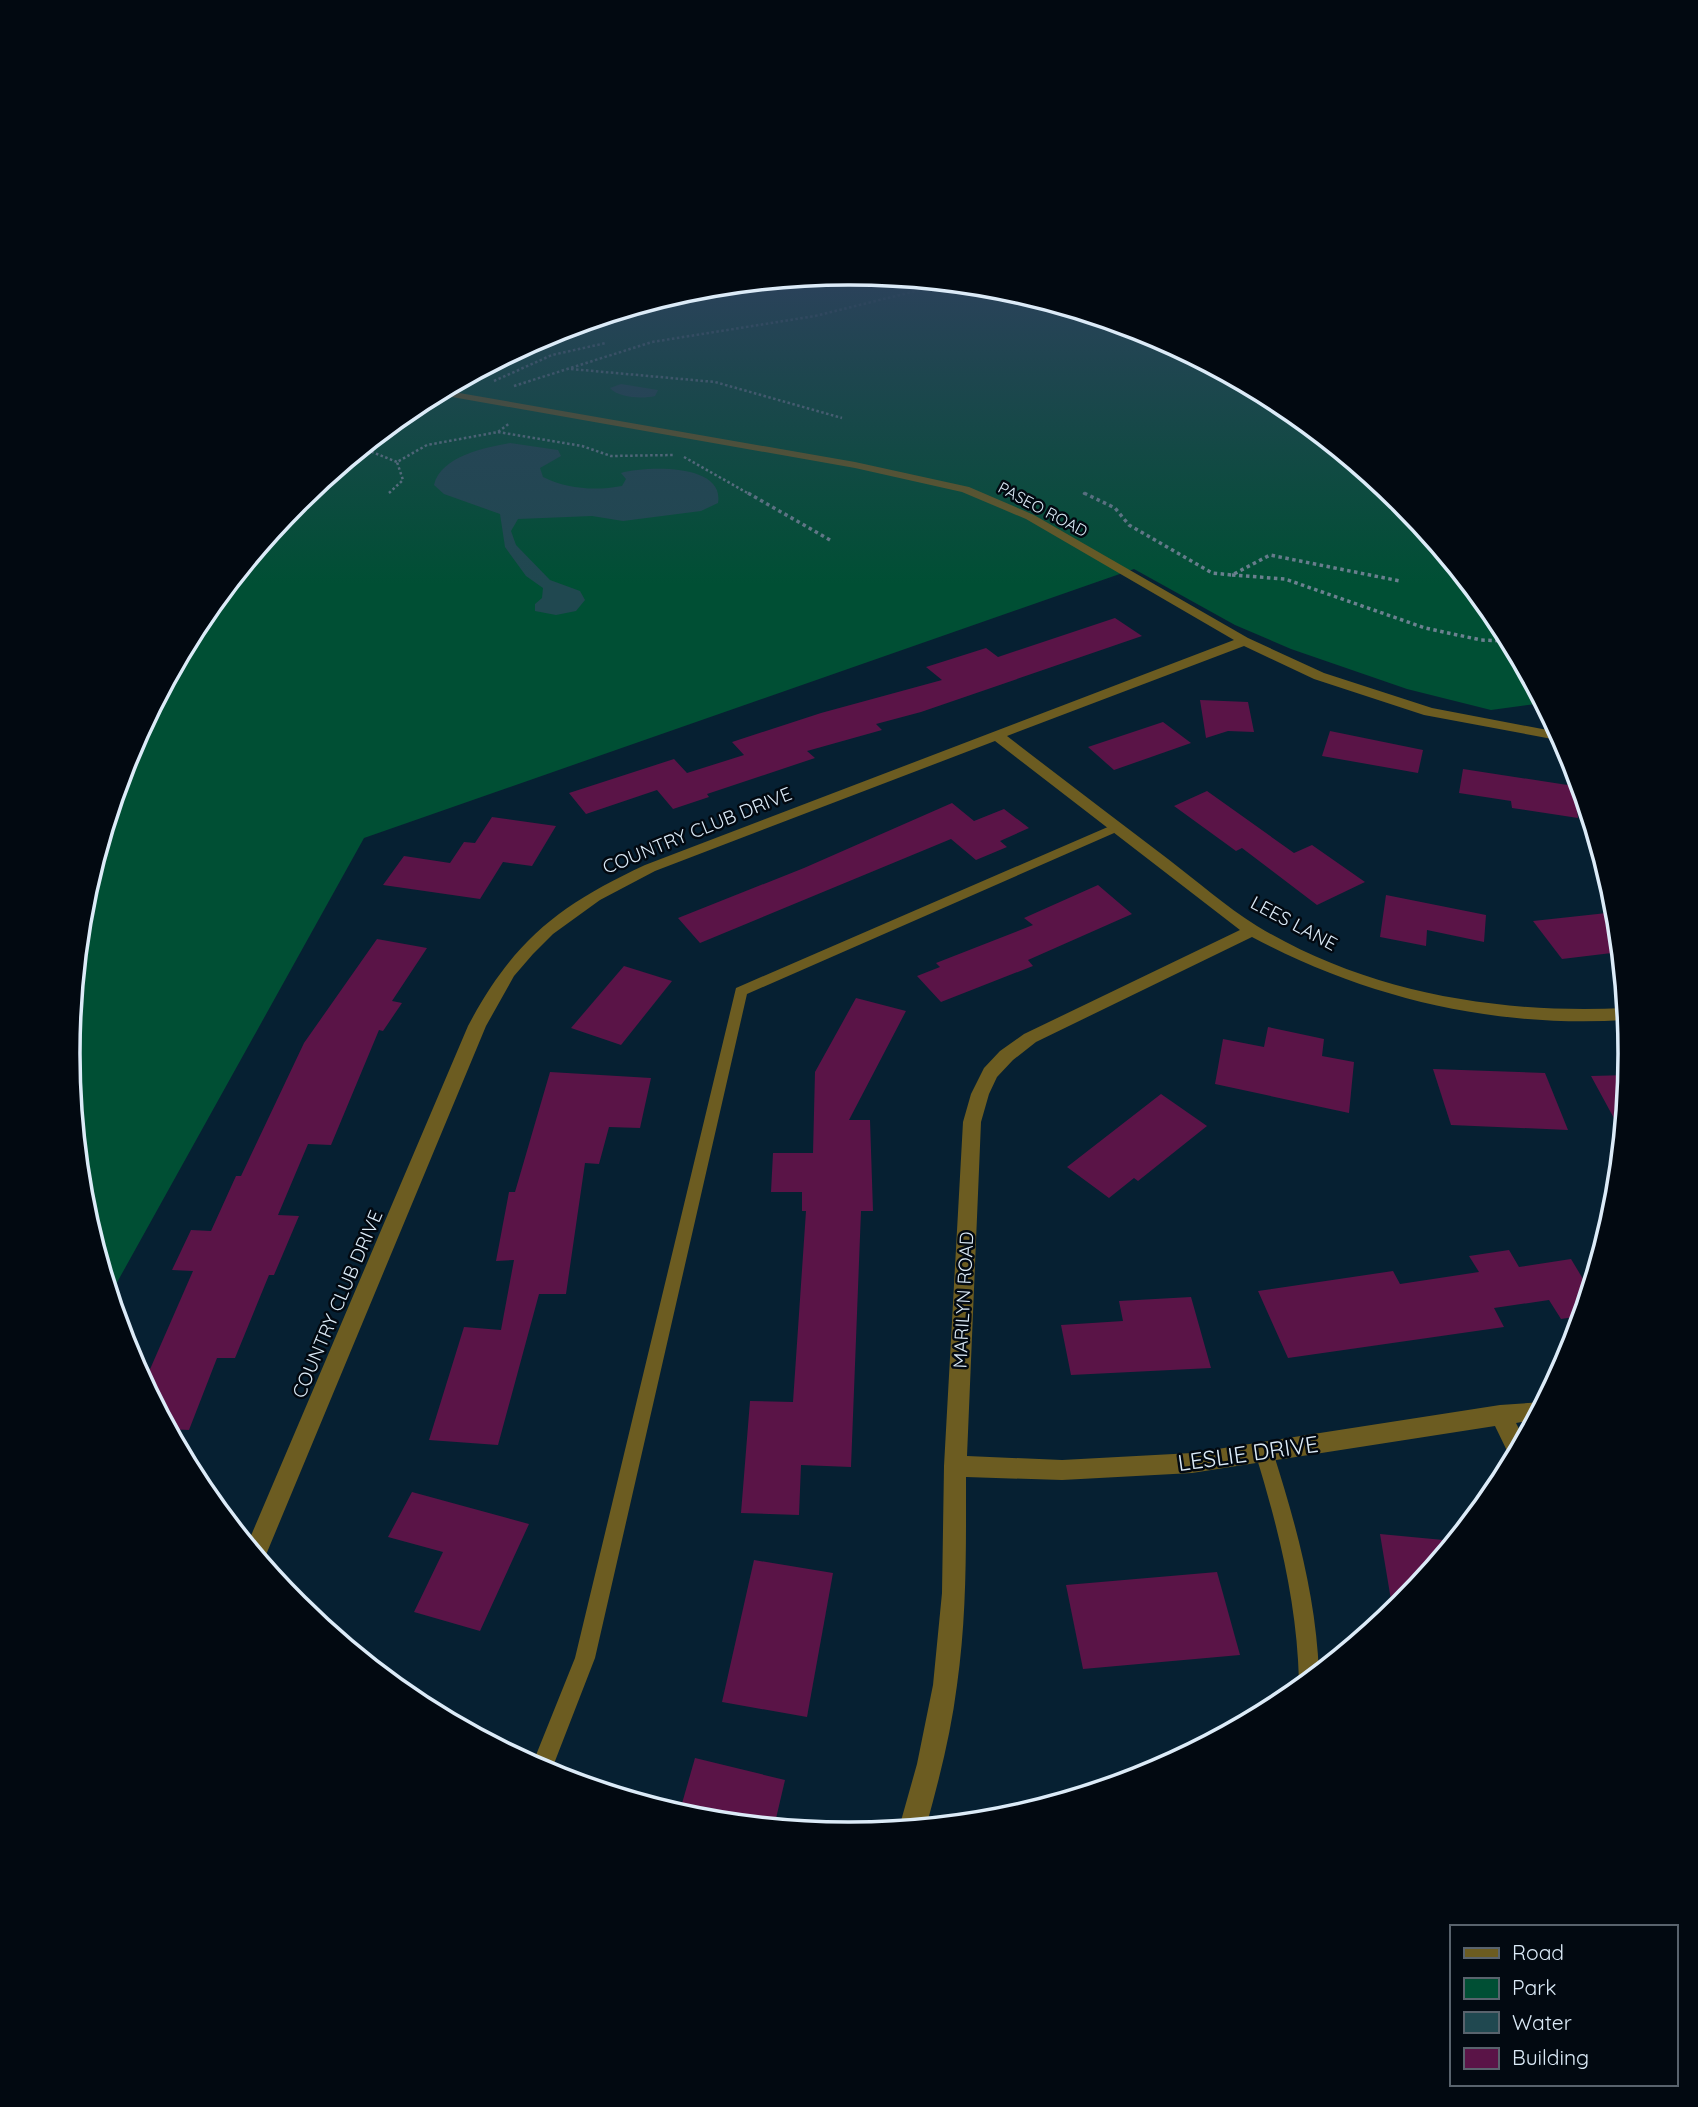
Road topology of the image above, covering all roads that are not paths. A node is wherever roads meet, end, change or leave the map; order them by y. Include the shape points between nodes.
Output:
1 (454, 395) edge
2 (1244, 641) junction
3 (1548, 735) edge
4 (996, 736) junction
5 (1117, 827) junction
6 (1253, 930) junction
7 (1616, 1014) edge
8 (1529, 1411) edge
9 (1500, 1415) junction
10 (1513, 1441) edge
11 (1264, 1452) junction
12 (955, 1466) junction
13 (259, 1545) edge
14 (1309, 1669) edge
15 (545, 1759) edge
16 (915, 1818) edge

1 - 2 street, PASEO ROAD via 855,465 965,489 1030,517
2 - 3 street, PASEO ROAD via 1319,676 1379,697 1476,723
2 - 4 street, COUNTRY CLUB DRIVE
4 - 5 street, LEES LANE
4 - 13 street, COUNTRY CLUB DRIVE via 650,868 586,900 530,944 491,997 477,1026
5 - 6 street, LEES LANE
5 - 15 lane via 741,991 585,1658
6 - 7 street, LEES LANE via 1341,972 1432,1000 1525,1014
6 - 12 street, MARILYN ROAD via 1030,1038 989,1072 978,1092 972,1122
8 - 9 street, LESLIE DRIVE
9 - 10 street
9 - 11 street, LESLIE DRIVE
11 - 12 street, LESLIE DRIVE via 1129,1468
11 - 14 lane via 1288,1531
12 - 16 street, MARILYN ROAD via 954,1593 944,1685

